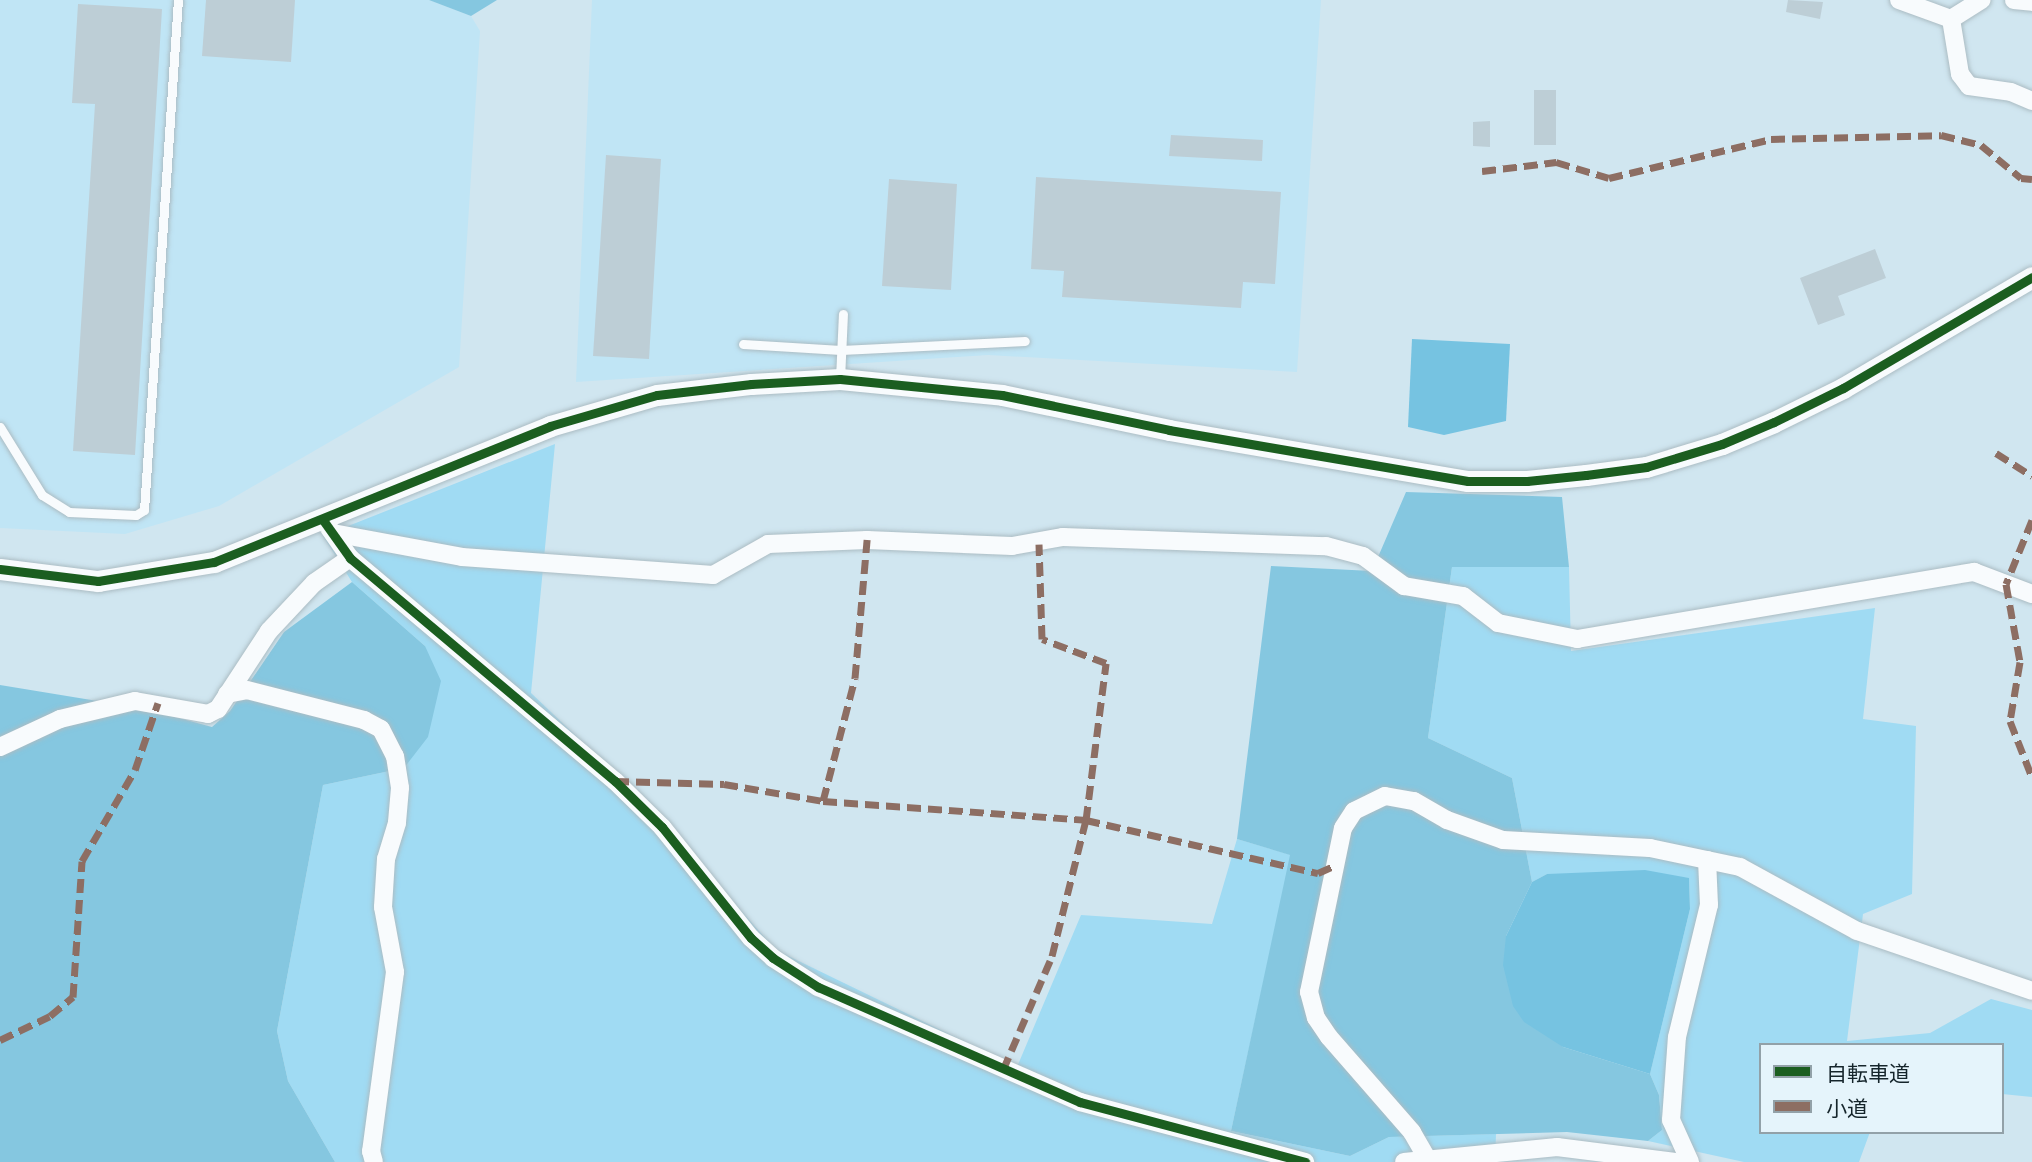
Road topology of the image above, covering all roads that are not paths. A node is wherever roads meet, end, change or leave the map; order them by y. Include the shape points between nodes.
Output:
1 (178, 0) edge
2 (1899, 0) edge
3 (1982, 0) edge
4 (2014, 0) edge
5 (2032, 2) edge
6 (1951, 19) junction
7 (2032, 101) edge
8 (2032, 277) edge
9 (843, 314) dead end
10 (1025, 341) dead end
11 (743, 344) dead end
12 (841, 350) junction
13 (840, 379) junction
14 (0, 427) edge
15 (328, 527) junction
16 (350, 558) junction
17 (0, 569) edge
18 (2032, 594) edge
19 (227, 694) junction
20 (0, 747) edge
21 (1707, 860) junction
22 (2032, 991) edge
23 (1428, 1160) junction
24 (374, 1162) edge
25 (1305, 1162) edge
26 (1404, 1162) edge
27 (1675, 1162) edge
28 (1690, 1162) edge

1 - 14 lane via 144,510 136,514 69,512 42,495
2 - 6 street
3 - 6 street
4 - 5 street
6 - 7 street via 1960,74 1969,86 2011,92
8 - 13 street via 1843,388 1735,438 1646,467 1527,481 1468,481 1002,395
9 - 12 lane
10 - 12 lane
11 - 12 lane
12 - 13 lane
13 - 15 street via 751,384 624,403 550,426
15 - 16 street
15 - 17 street via 156,575 98,581
15 - 18 street via 462,557 713,575 768,544 867,540 1012,546 1063,537 1326,546 1363,556 1404,586 1463,596 1498,622 1577,639 1974,572
16 - 19 street via 314,583 269,631
16 - 25 street via 615,780 662,827 751,938 818,987 1080,1102
19 - 20 street via 208,714 135,701 92,709
19 - 24 street via 259,692 364,720 381,729 395,756 400,788 397,823 386,859 383,907 395,972 373,1139
21 - 22 street via 1740,867 1857,931
21 - 23 street via 1650,848 1503,840 1447,820 1414,801 1385,796 1354,811 1343,828 1309,992 1316,1018 1329,1037 1412,1132
21 - 28 street via 1709,905 1677,1037 1671,1120
23 - 26 street
23 - 27 street via 1556,1147

